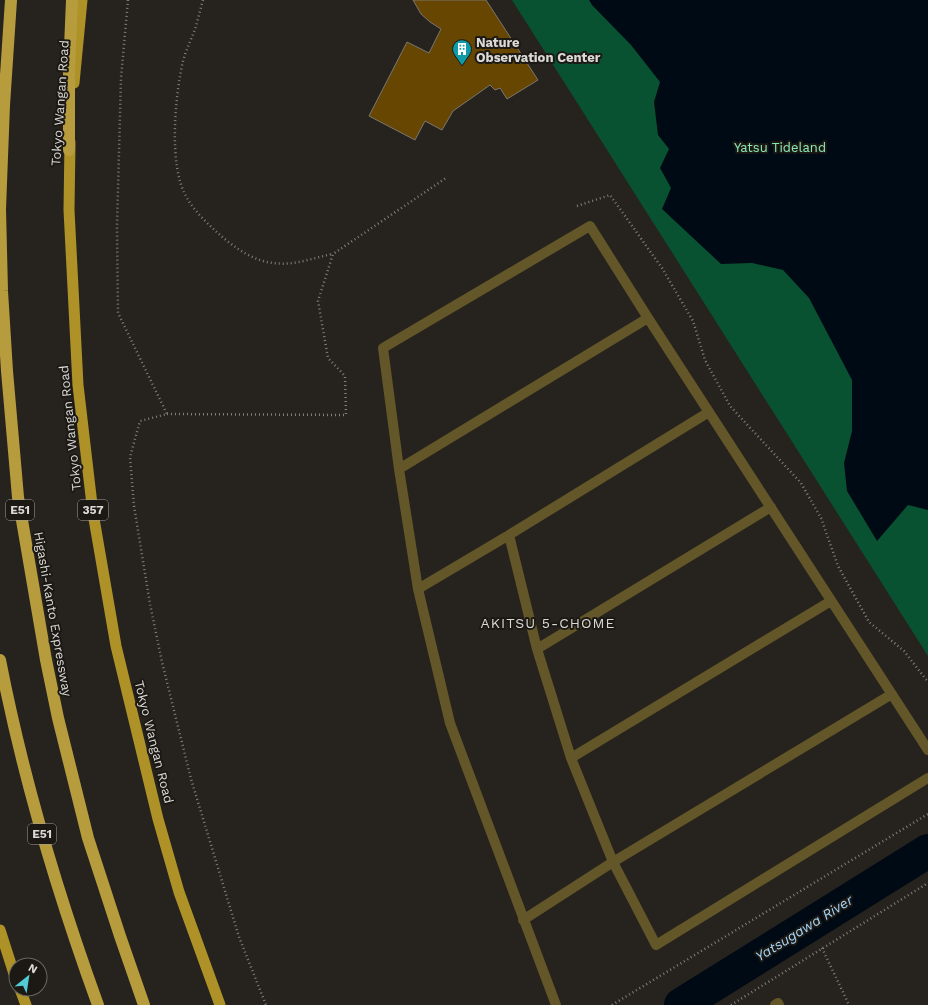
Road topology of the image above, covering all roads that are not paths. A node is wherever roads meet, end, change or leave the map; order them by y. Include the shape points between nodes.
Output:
1 (11, 0) edge
2 (72, 0) edge
3 (82, 0) edge
4 (69, 150) junction
5 (648, 318) junction
6 (709, 412) junction
7 (398, 469) junction
8 (771, 507) junction
9 (509, 535) junction
10 (418, 589) junction
11 (831, 601) junction
12 (537, 649) junction
13 (0, 660) edge
14 (892, 694) junction
15 (928, 750) edge
16 (571, 758) junction
17 (928, 778) edge
18 (613, 862) junction
19 (523, 920) junction
20 (0, 930) edge
21 (9, 957) edge
22 (98, 1005) edge
23 (144, 1005) edge
24 (220, 1005) edge
25 (556, 1005) edge
26 (775, 1005) edge
27 (779, 1005) edge

1 - 23 highway, Higashi-Kanto Expressway / E51 via 0,210 7,371 18,497 58,718 86,830
2 - 4 highway
3 - 4 highway, Tokyo Wangan Road / 357
4 - 24 highway, Tokyo Wangan Road / 357 via 78,385 93,513 116,646 158,819 179,892
5 - 6 street
5 - 7 street
5 - 7 street via 590,226 383,348
6 - 8 street
6 - 9 street
7 - 10 street
8 - 11 street
8 - 12 street
9 - 10 street
9 - 12 street
10 - 19 street via 450,723
11 - 14 street
11 - 16 street
12 - 16 street
13 - 22 highway, E51 via 28,786 70,928
14 - 15 street
14 - 18 street
16 - 18 street
17 - 18 street via 656,945
18 - 19 street
19 - 25 street
20 - 21 highway
26 - 27 street

